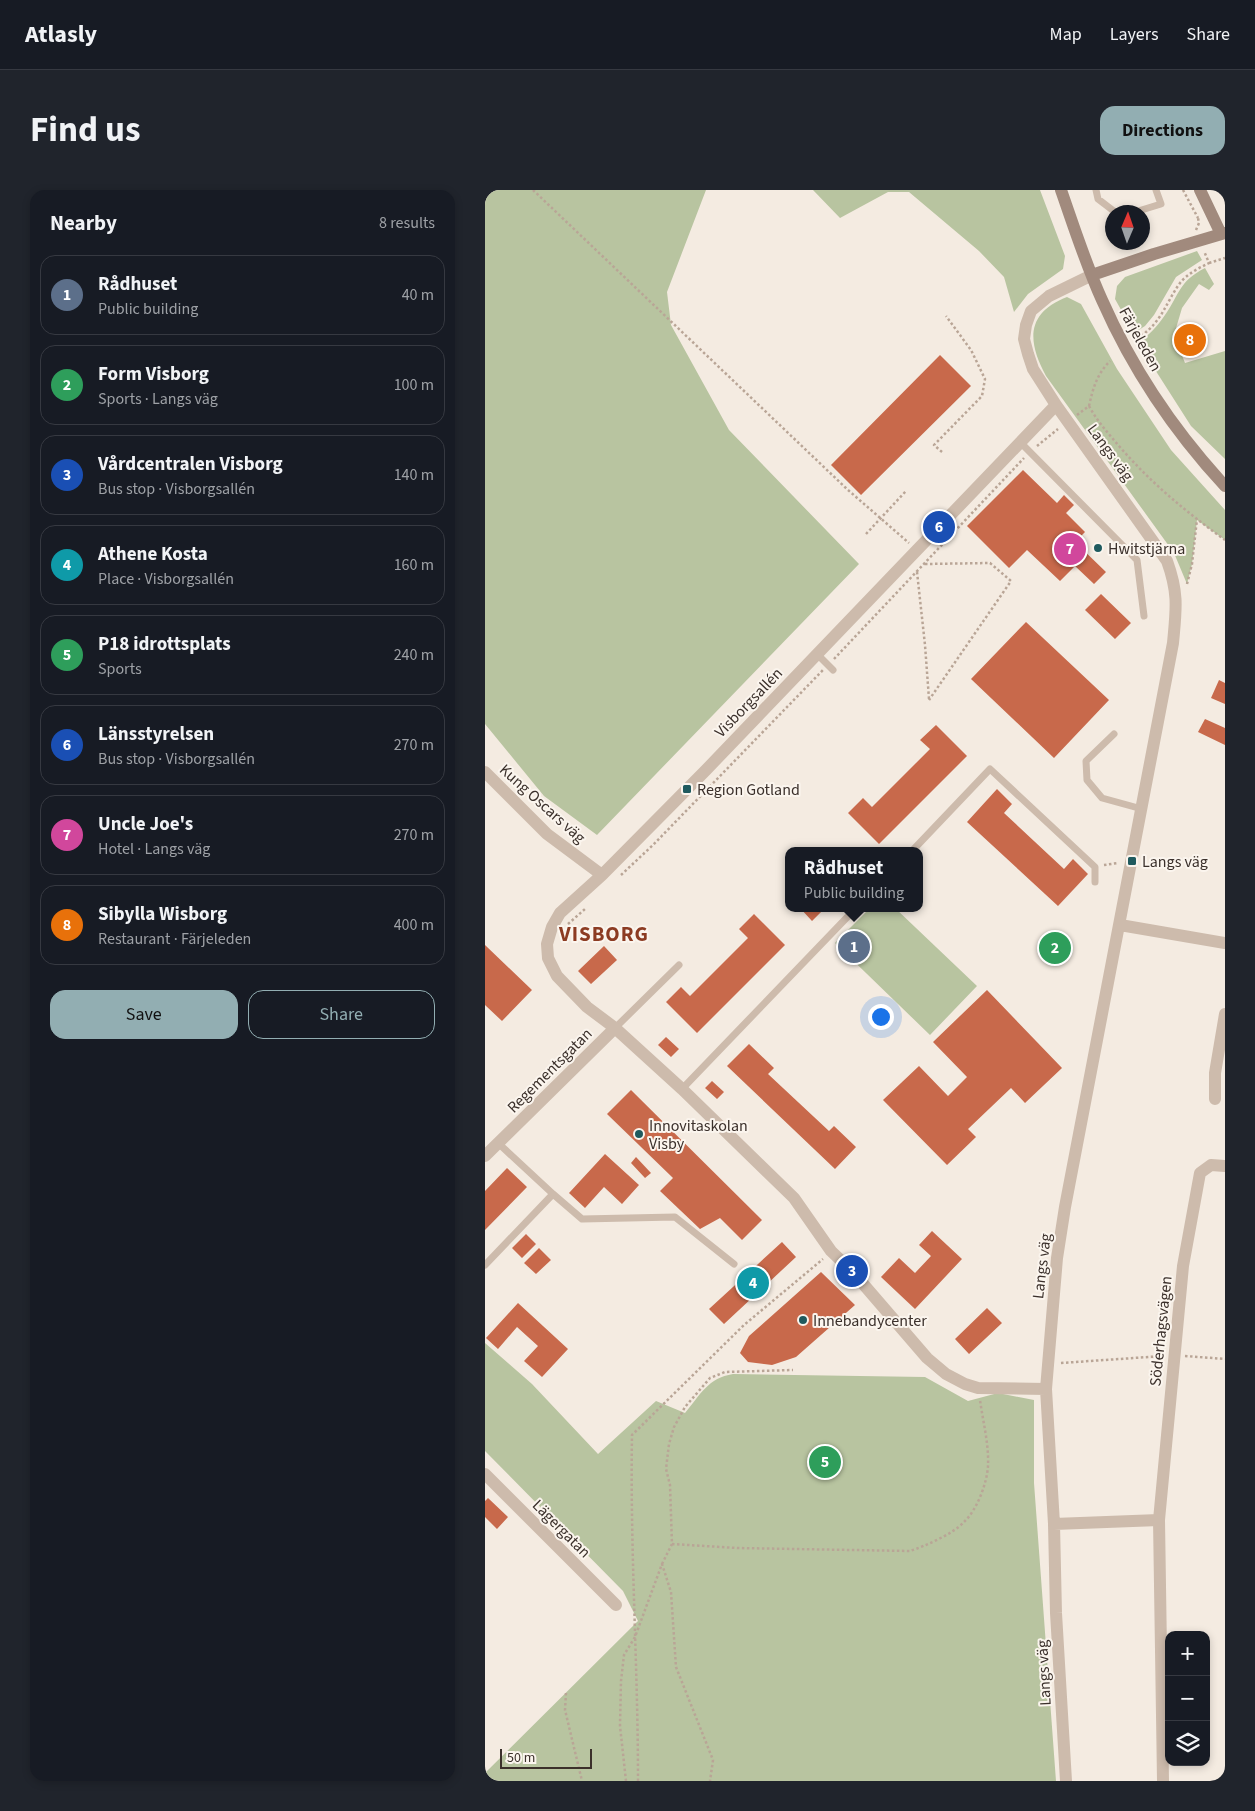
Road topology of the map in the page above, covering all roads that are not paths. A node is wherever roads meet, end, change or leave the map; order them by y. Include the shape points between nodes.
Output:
1 (1061, 190) edge
2 (1096, 190) edge
3 (1156, 190) edge
4 (1200, 190) edge
5 (1106, 205) edge
6 (1150, 207) edge
7 (1224, 236) edge
8 (1092, 275) junction
9 (1056, 404) junction
10 (1020, 442) junction
11 (1225, 486) edge
12 (1144, 616) dead end
13 (817, 654) junction
14 (831, 668) road end
15 (1113, 734) dead end
16 (485, 772) edge
17 (1142, 809) junction
18 (916, 847) edge
19 (602, 876) junction
20 (1095, 882) dead end
21 (852, 912) edge
22 (1120, 925) junction
23 (1225, 943) edge
24 (679, 965) dead end
25 (1225, 1014) edge
26 (615, 1028) junction
27 (683, 1089) junction
28 (1215, 1098) dead end
29 (499, 1143) junction
30 (485, 1156) edge
31 (1225, 1166) edge
32 (553, 1194) junction
33 (734, 1264) dead end
34 (485, 1265) edge
35 (1046, 1389) junction
36 (485, 1474) edge
37 (1159, 1520) junction
38 (1054, 1524) junction
39 (616, 1605) dead end
40 (1066, 1781) edge
41 (1163, 1781) edge

1 - 8 main road, Färjeleden
2 - 5 lane via 1098,198
3 - 6 lane via 1161,204
4 - 7 main road
7 - 8 main road via 1154,254
8 - 9 street, Langs väg via 1049,296 1031,311 1026,325 1024,339 1033,369
8 - 11 main road, Färjeleden via 1131,357 1157,400 1201,460
9 - 10 street, Visborgsallén
9 - 17 street, Langs väg via 1167,561 1174,580 1177,603 1173,644
10 - 12 lane via 1137,560
10 - 13 street, Visborgsallén
13 - 14 lane
13 - 19 street, Visborgsallén
15 - 17 lane via 1087,761 1087,780 1102,798
16 - 19 street, Kung Oscars väg via 547,834
17 - 22 street, Langs väg
18 - 20 lane via 990,769 1095,867
19 - 26 street, Visborgsallén via 560,913 547,944 548,958 557,976 587,1007
21 - 27 lane
22 - 23 street
22 - 35 street, Langs väg via 1065,1207 1057,1258
24 - 26 lane
25 - 28 street via 1215,1072
26 - 27 street, Visborgsallén
26 - 29 street, Regementsgatan
27 - 35 street, Visborgsallén via 794,1198 831,1251 927,1358 946,1374 978,1388
29 - 30 street, Regementsgatan
29 - 32 lane
31 - 37 street, Söderhagsvägen via 1211,1164 1200,1173 1183,1266
32 - 33 lane via 582,1219 675,1217
32 - 34 lane
35 - 38 street, Langs väg
36 - 39 street, Lägergatan
37 - 38 street
37 - 41 street, Söderhagsvägen
38 - 40 street, Langs väg

